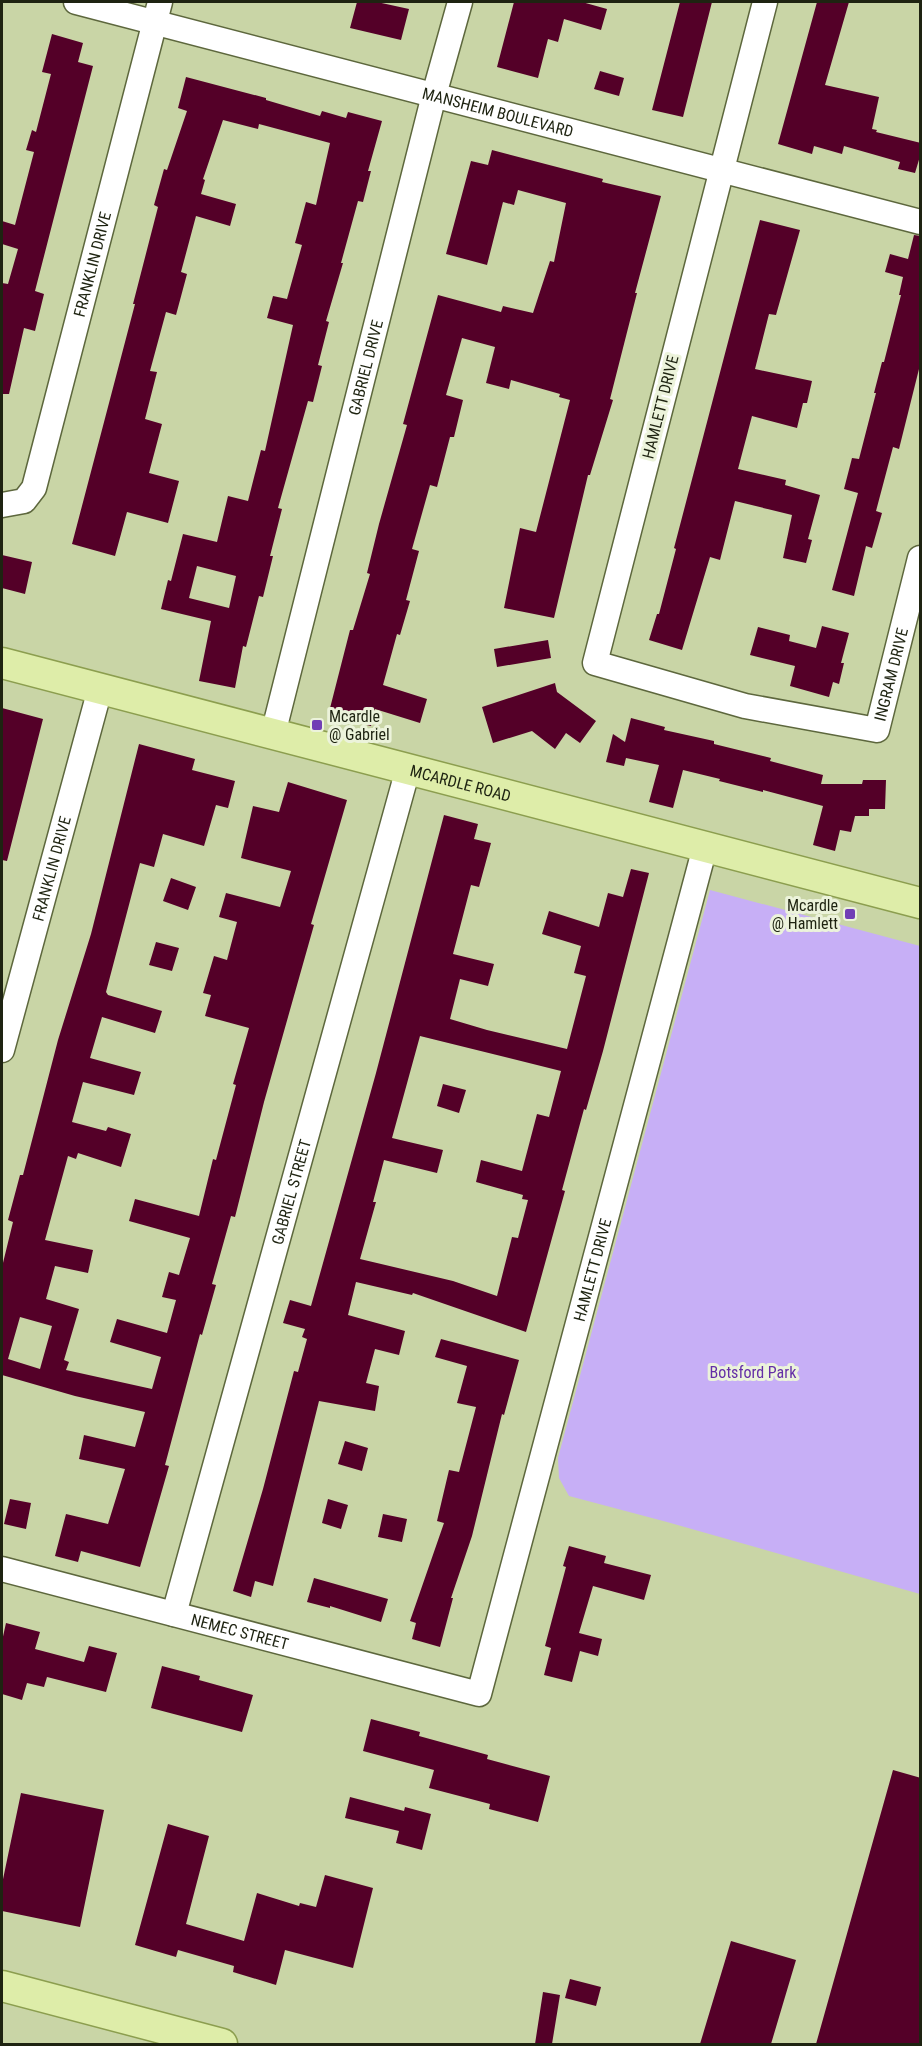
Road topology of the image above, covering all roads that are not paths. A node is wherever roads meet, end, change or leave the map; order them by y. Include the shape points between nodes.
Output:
1 (76, 2) edge
2 (460, 2) edge
3 (765, 2) edge
4 (158, 12) edge
5 (434, 95) junction
6 (721, 170) junction
7 (921, 222) edge
8 (2, 506) edge
9 (921, 558) edge
10 (2, 663) edge
11 (100, 689) junction
12 (744, 706) joint
13 (273, 734) junction
14 (408, 769) junction
15 (705, 847) junction
16 (921, 903) edge
17 (2, 1050) edge
18 (2, 1569) edge
19 (174, 1614) junction
20 (479, 1694) joint
21 (2, 1986) edge
22 (222, 2044) edge

1 - 4 street, MANSHEIM BOULEVARD
2 - 5 street, GABRIEL DRIVE
3 - 6 street, HAMLETT DRIVE
4 - 5 street, MANSHEIM BOULEVARD
4 - 8 street, FRANKLIN DRIVE via 34,488 24,501
5 - 6 street, MANSHEIM BOULEVARD
5 - 13 street, GABRIEL DRIVE
6 - 7 street, MANSHEIM BOULEVARD
6 - 12 street, HAMLETT DRIVE via 596,663
9 - 12 street, INGRAM DRIVE via 877,730
10 - 11 main road, MCARDLE ROAD
11 - 13 main road, MCARDLE ROAD
11 - 17 street, FRANKLIN DRIVE
13 - 14 main road, MCARDLE ROAD
14 - 15 main road, MCARDLE ROAD
14 - 19 street, GABRIEL STREET
15 - 16 main road, MCARDLE ROAD
15 - 20 street, HAMLETT DRIVE
18 - 19 street, NEMEC STREET
19 - 20 street, NEMEC STREET
21 - 22 main road

